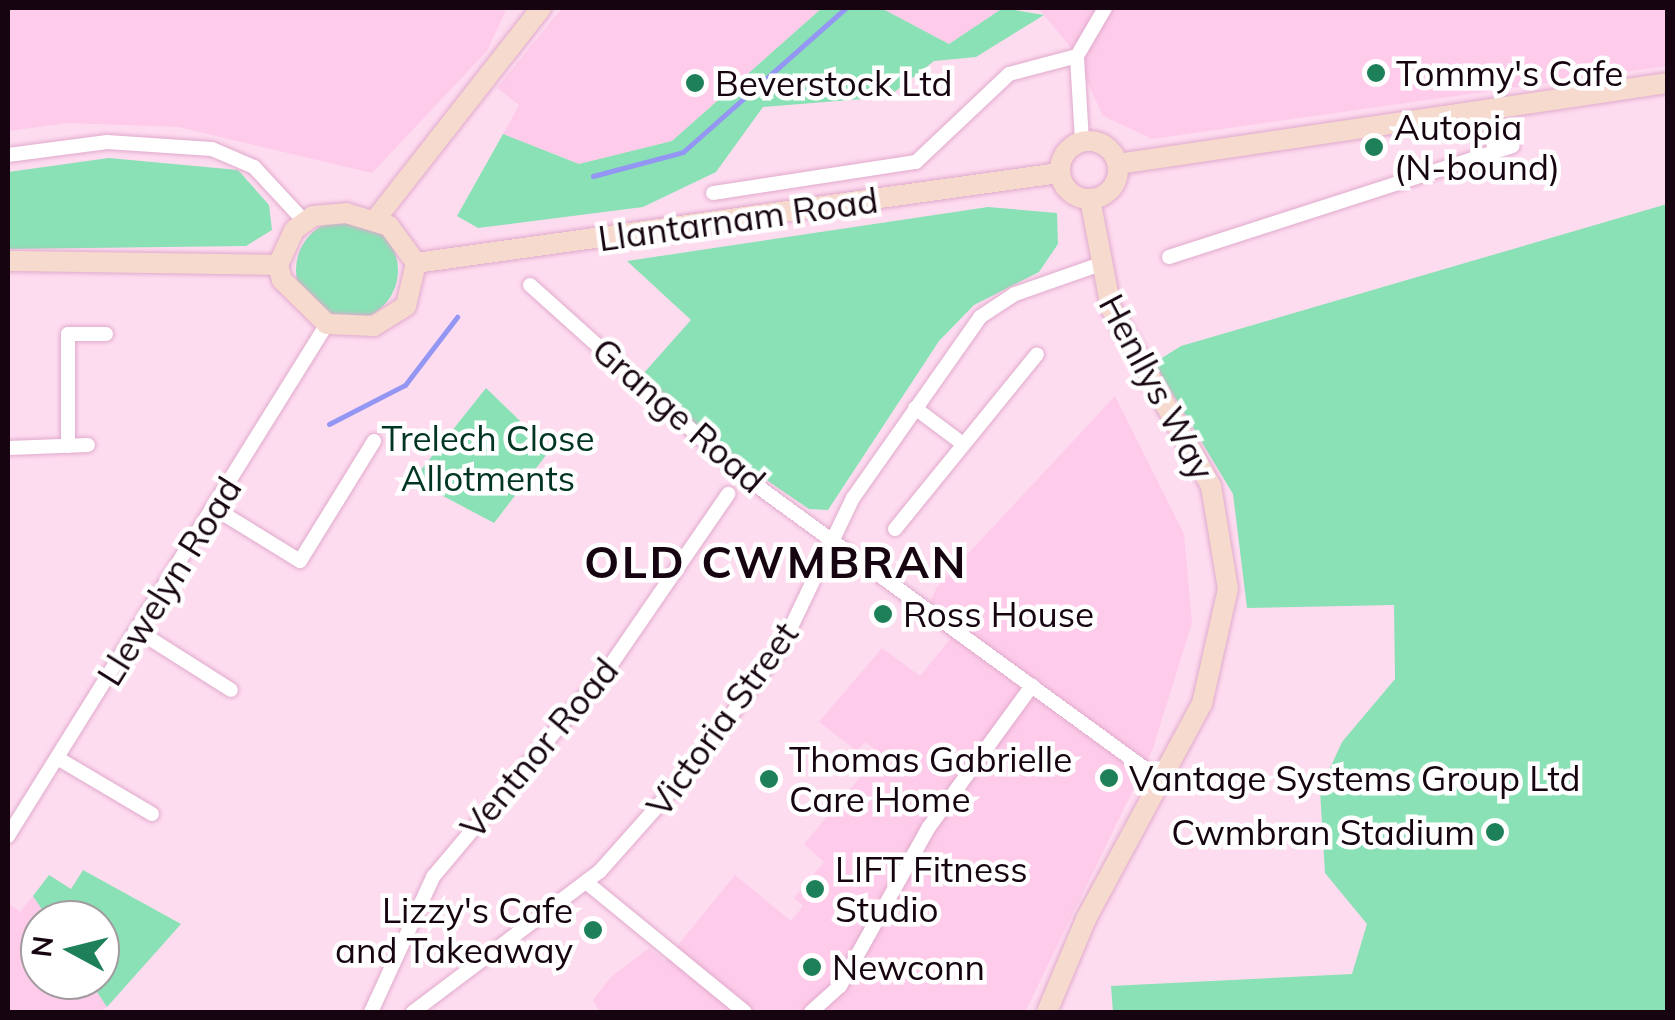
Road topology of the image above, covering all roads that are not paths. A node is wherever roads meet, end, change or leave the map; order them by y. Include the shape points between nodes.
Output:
1 (541, 8) edge
2 (1105, 8) edge
3 (1077, 56) junction
4 (1668, 83) edge
5 (1486, 111) junction
6 (1082, 141) junction
7 (1514, 146) dead end
8 (1494, 152) junction
9 (8, 155) edge
10 (1118, 164) junction
11 (1059, 174) junction
12 (712, 193) dead end
13 (1090, 199) junction
14 (304, 220) junction
15 (374, 220) junction
16 (1169, 257) dead end
17 (8, 261) edge
18 (278, 264) junction
19 (416, 264) junction
20 (1098, 264) junction
21 (530, 285) dead end
22 (327, 324) junction
23 (106, 334) dead end
24 (1036, 354) dead end
25 (914, 408) junction
26 (959, 441) junction
27 (374, 442) dead end
28 (68, 446) junction
29 (88, 446) dead end
30 (8, 448) edge
31 (728, 494) dead end
32 (214, 508) junction
33 (895, 529) dead end
34 (831, 540) junction
35 (138, 630) junction
36 (1032, 686) junction
37 (231, 690) dead end
38 (59, 758) junction
39 (1162, 780) junction
40 (152, 814) dead end
41 (8, 836) edge
42 (586, 882) junction
43 (371, 1012) edge
44 (413, 1012) edge
45 (746, 1012) edge
46 (811, 1012) edge
47 (1047, 1012) edge

1 - 15 street
2 - 3 street
3 - 6 street
3 - 12 street via 1009,74 941,148 916,162
4 - 5 street
5 - 8 street
5 - 10 street
6 - 10 street via 1100,142
6 - 11 street via 1062,157
7 - 8 street
8 - 16 street
9 - 14 street via 107,142 212,149 254,167
10 - 13 street via 1108,192
11 - 13 street via 1073,195
11 - 19 street, Llantarnam Road
13 - 20 street, Henllys Way
14 - 15 street via 346,213
14 - 18 street
15 - 19 street via 403,238
17 - 18 street
18 - 22 street via 299,306
19 - 22 street via 414,291 392,320
20 - 25 street, Victoria Street via 991,308
20 - 39 street, Henllys Way via 1117,321 1206,472 1225,544 1221,648
21 - 34 street, Grange Road via 742,475
22 - 32 street, Llewelyn Road
23 - 28 street via 68,334
24 - 26 street
25 - 26 street
25 - 34 street, Victoria Street
26 - 33 street
27 - 32 street via 300,561
28 - 29 street
28 - 30 street
31 - 43 street, Ventnor Road via 610,666 433,877
32 - 35 street, Llewelyn Road
34 - 36 street, Grange Road
34 - 42 street, Victoria Street via 800,616 744,700
35 - 37 street
35 - 38 street, Llewelyn Road
36 - 39 street, Grange Road
36 - 46 street via 929,827 840,986
38 - 40 street
38 - 41 street, Llewelyn Road
39 - 47 street, Henllys Way via 1086,919
42 - 44 street, Victoria Street
42 - 45 street

